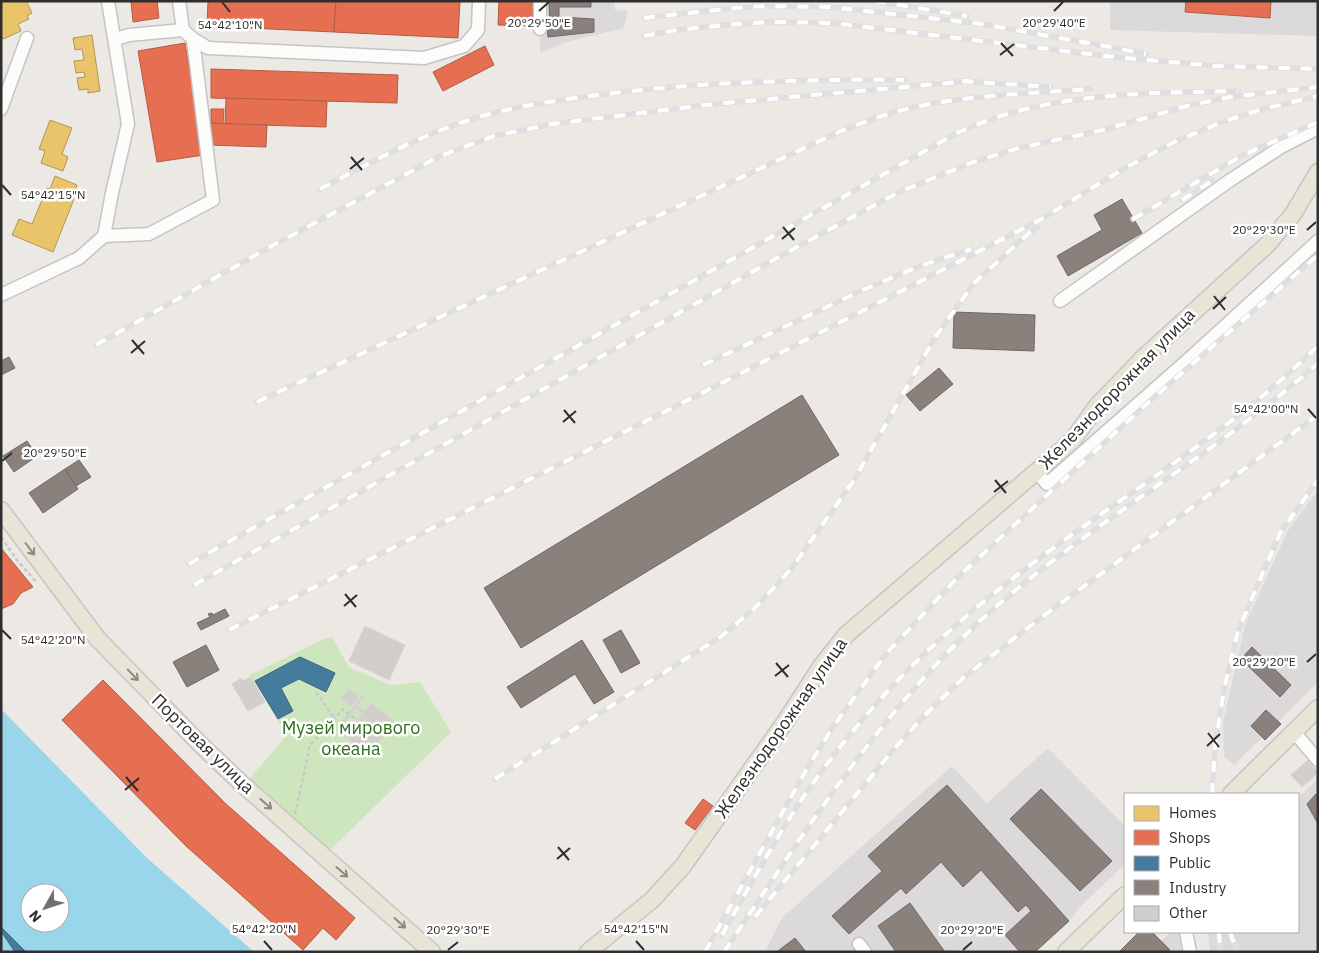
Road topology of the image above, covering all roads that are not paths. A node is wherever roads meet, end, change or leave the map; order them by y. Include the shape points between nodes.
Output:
1 (108, 1) edge
2 (179, 1) edge
3 (479, 1) edge
4 (540, 1) edge
5 (540, 29) dead end
6 (183, 30) junction
7 (27, 38) dead end
8 (116, 38) junction
9 (193, 39) junction
10 (1, 109) edge
11 (1318, 128) edge
12 (1315, 178) edge
13 (104, 236) junction
14 (1318, 241) edge
15 (1, 295) edge
16 (1060, 301) dead end
17 (1037, 472) junction
18 (1, 510) edge
19 (1318, 708) edge
20 (1294, 732) junction
21 (1318, 760) edge
22 (1232, 793) edge
23 (1124, 896) edge
24 (1186, 933) edge
25 (432, 952) edge
26 (588, 952) edge
27 (1066, 952) edge
28 (1190, 952) edge

1 - 8 street
2 - 6 street
3 - 9 street via 478,30 464,46 424,58 208,48
4 - 5 street
6 - 8 street
6 - 9 street
7 - 10 street
8 - 13 street via 128,124
9 - 13 street via 213,200 149,234
11 - 16 street via 1229,181
12 - 17 main road, Железнодорожная улица via 1293,214 1268,244 1142,359 1096,406 1072,441
13 - 15 street via 79,258
14 - 17 street via 1047,484
17 - 26 main road, Железнодорожная улица via 846,635 682,866 652,900
18 -> 25 main road, Портовая улица via 97,638 200,744
19 - 20 main road
20 - 21 street
20 - 22 main road
23 - 27 main road
24 - 28 street

